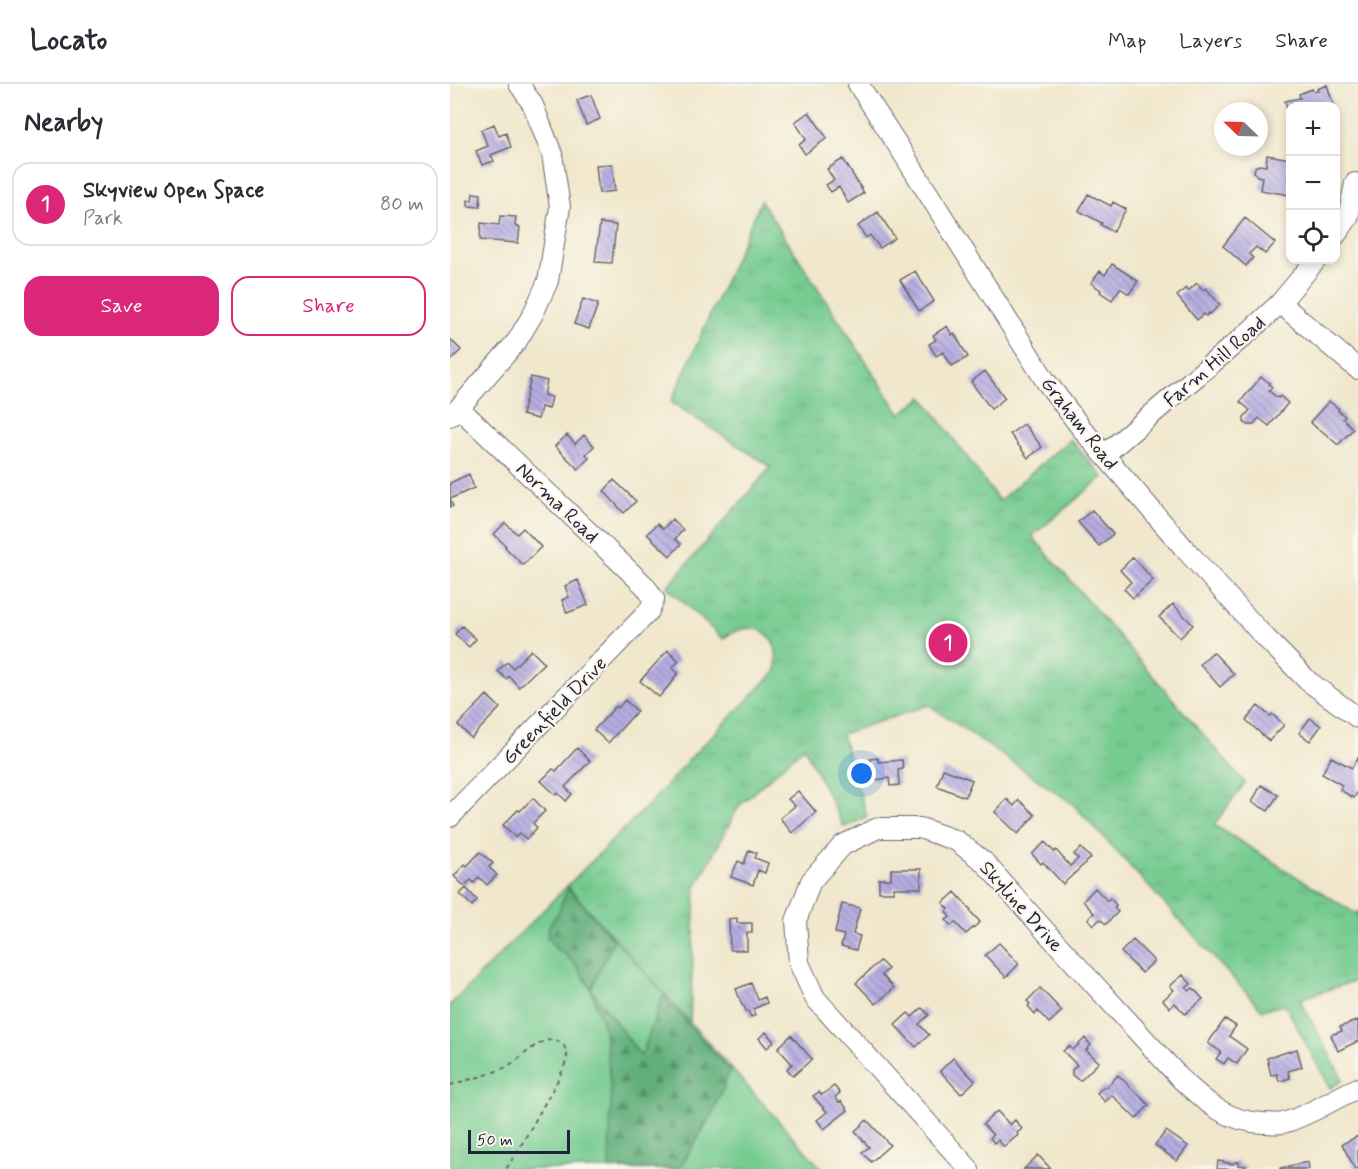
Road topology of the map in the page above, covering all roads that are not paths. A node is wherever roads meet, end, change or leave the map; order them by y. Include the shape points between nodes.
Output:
1 (519, 84) edge
2 (858, 84) edge
3 (1355, 183) dead end
4 (1340, 228) edge
5 (1313, 264) edge
6 (1280, 303) junction
7 (1358, 369) edge
8 (455, 412) edge
9 (1104, 455) junction
10 (654, 599) joint
11 (1358, 718) edge
12 (450, 818) edge
13 (1358, 1088) edge
14 (969, 1169) edge

1 - 8 street via 533,105 552,154 557,186 560,207 548,281 517,341
2 - 9 street, Graham Road via 1045,380
3 - 4 street via 1348,218
5 - 6 street, Farm Hill Road
6 - 7 street
6 - 9 street, Farm Hill Road
8 - 10 street, Norma Road via 645,586
9 - 11 street, Graham Road via 1259,631 1308,681
10 - 12 street, Greenfield Drive via 649,611
13 - 14 street, Skyline Drive via 1281,1123 1250,1123 1226,1115 1202,1100 1181,1079 984,862 957,841 920,828 878,828 843,845 811,881 796,921 799,963 815,998

